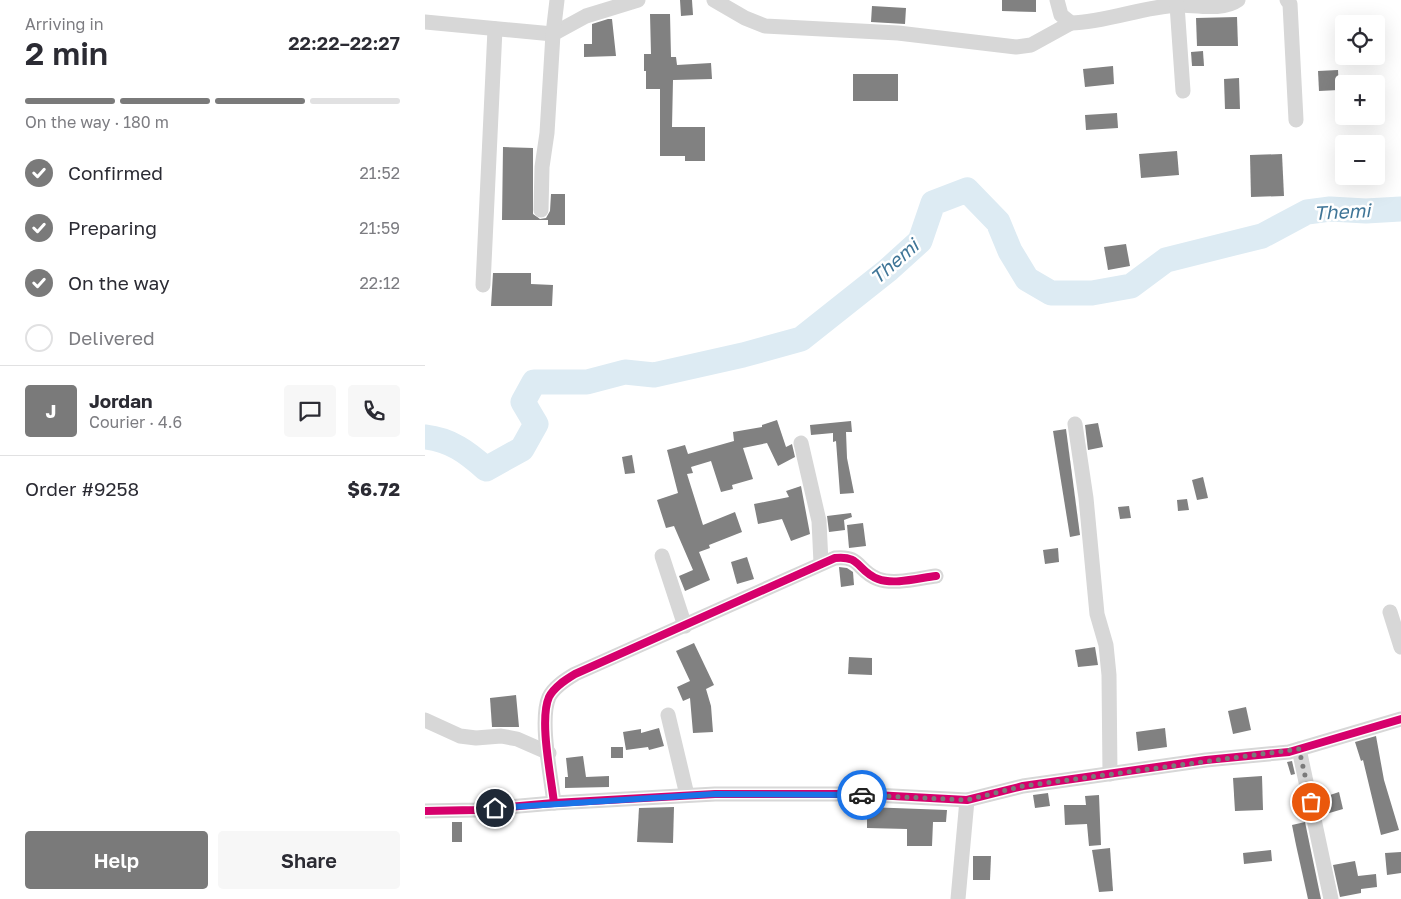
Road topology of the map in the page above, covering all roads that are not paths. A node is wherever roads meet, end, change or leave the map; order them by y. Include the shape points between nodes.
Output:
1 (557, 0) edge
2 (638, 0) edge
3 (714, 0) edge
4 (1057, 0) edge
5 (1241, 0) edge
6 (1287, 0) edge
7 (1177, 6) junction
8 (425, 22) edge
9 (1071, 23) junction
10 (495, 30) junction
11 (553, 34) junction
12 (1183, 92) dead end
13 (1297, 120) dead end
14 (541, 210) dead end
15 (483, 285) dead end
16 (1075, 424) dead end
17 (801, 443) dead end
18 (663, 556) dead end
19 (821, 563) junction
20 (936, 576) dead end
21 (1390, 612) dead end
22 (685, 626) junction
23 (1401, 648) edge
24 (667, 715) dead end
25 (1401, 719) edge
26 (425, 720) edge
27 (1299, 749) junction
28 (549, 753) junction
29 (1110, 774) junction
30 (687, 796) junction
31 (967, 800) junction
32 (554, 803) junction
33 (425, 811) edge
34 (958, 899) edge
35 (1331, 899) edge

1 - 11 street
2 - 11 street via 586,16
3 - 9 street via 765,26 898,33 1003,47 1031,45
4 - 9 street via 1061,15
5 - 7 street via 1221,6
6 - 13 street via 1290,4
7 - 9 street
7 - 12 street
8 - 10 street
10 - 11 street
10 - 15 street
11 - 14 street
16 - 29 street via 1097,614 1108,668
17 - 19 street via 819,521
18 - 22 street
19 - 20 street via 847,556 878,579
19 - 22 street
21 - 23 street
22 - 28 street via 575,674 558,686 549,696 545,710
24 - 30 street
25 - 27 street
26 - 28 street via 460,736 517,738
27 - 29 street
27 - 35 street
28 - 32 street
29 - 31 street via 1023,786
30 - 31 street via 856,794
30 - 32 street
31 - 34 street
32 - 33 street

